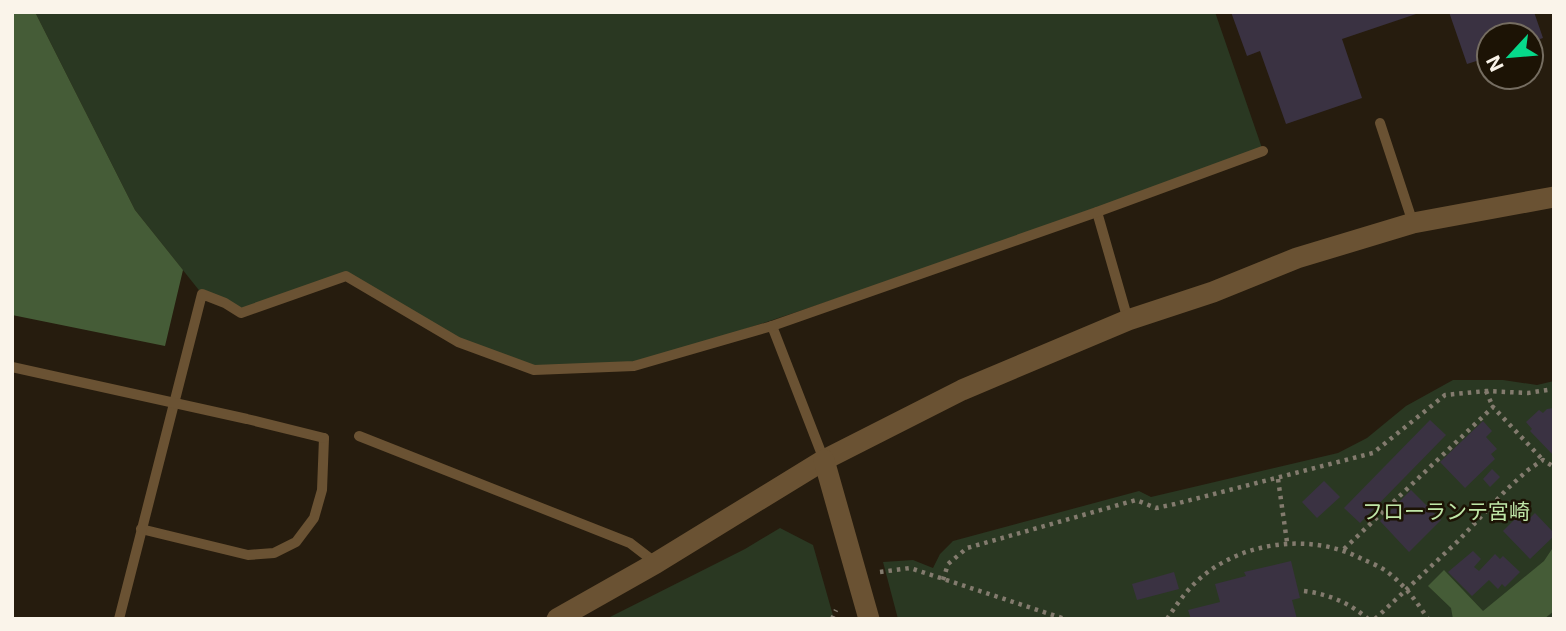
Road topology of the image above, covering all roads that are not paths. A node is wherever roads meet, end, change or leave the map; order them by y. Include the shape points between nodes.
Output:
1 (1381, 123) dead end
2 (1263, 151) dead end
3 (1554, 197) edge
4 (1097, 212) junction
5 (1413, 223) junction
6 (1128, 320) junction
7 (772, 326) junction
8 (12, 367) edge
9 (359, 436) dead end
10 (824, 460) junction
11 (141, 529) junction
12 (656, 563) junction
13 (119, 619) edge
14 (557, 619) edge
15 (869, 619) edge

1 - 5 lane
2 - 4 lane
3 - 5 street
4 - 6 lane
4 - 7 lane
5 - 6 street via 1297,258
6 - 10 street via 962,390
7 - 10 lane
7 - 11 lane via 635,366 534,370 458,342 346,276 241,313 202,294
8 - 11 lane, bridge via 324,438 322,490 314,518 296,542 274,553 248,555
9 - 12 lane via 630,543
10 - 12 street
10 - 15 street
11 - 13 lane
12 - 14 street

